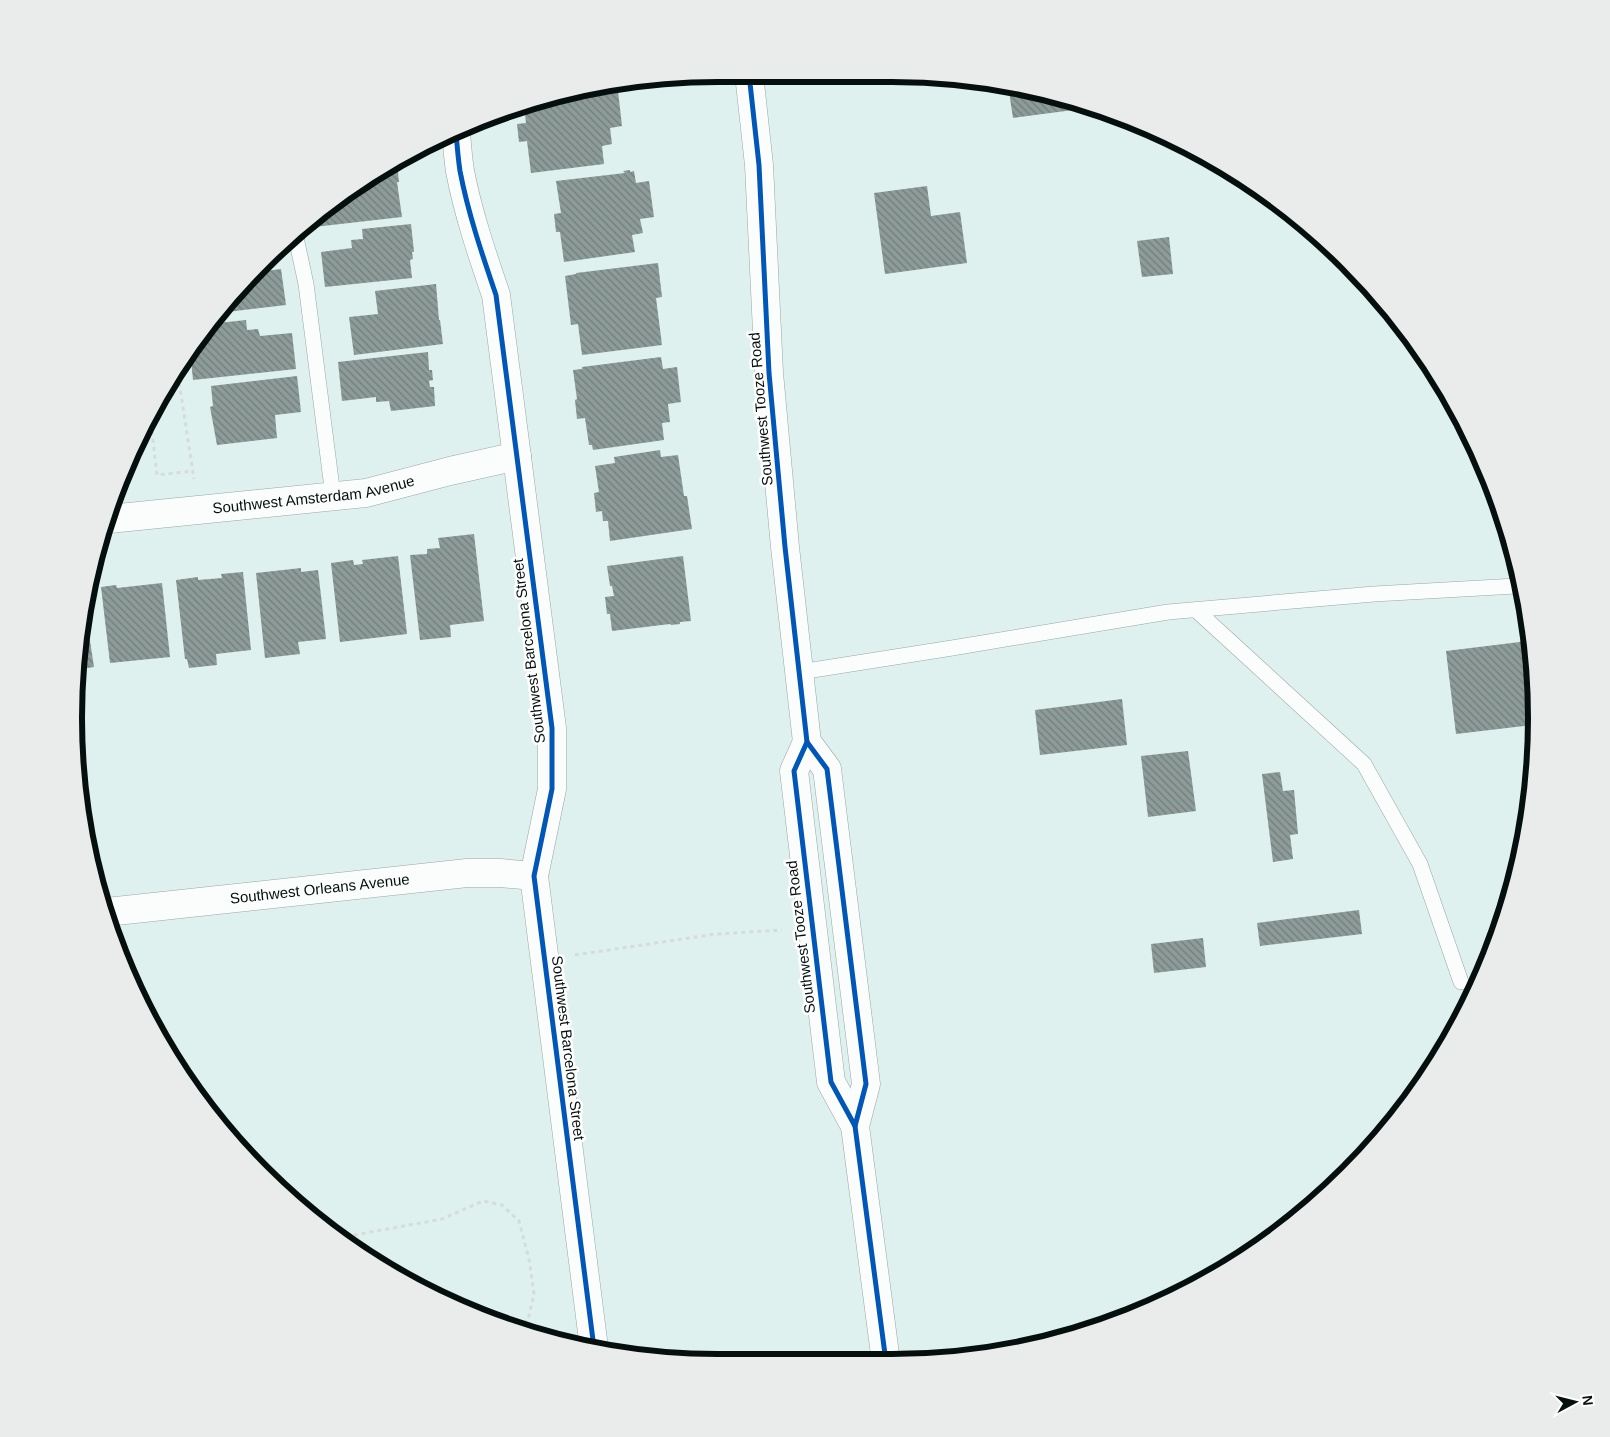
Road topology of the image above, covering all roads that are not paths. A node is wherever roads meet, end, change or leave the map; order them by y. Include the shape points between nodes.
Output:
1 (750, 82) edge
2 (457, 139) edge
3 (297, 242) edge
4 (517, 456) junction
5 (333, 496) junction
6 (115, 518) edge
7 (1513, 586) edge
8 (1196, 610) junction
9 (800, 672) junction
10 (534, 876) junction
11 (113, 911) edge
12 (1461, 982) dead end
13 (593, 1342) edge
14 (885, 1354) edge

1 - 9 street, Southwest Tooze Road via 759,165 769,373
2 - 4 street, Southwest Barcelona Street via 460,171 476,236 496,295
3 - 5 lane via 306,284
4 - 5 street, Southwest Amsterdam Avenue via 366,493
4 - 10 street, Southwest Barcelona Street via 552,728 552,790
5 - 6 street, Southwest Amsterdam Avenue
7 - 8 lane via 1374,594
8 - 9 lane
8 - 12 lane via 1364,764 1420,864
9 - 14 street, Southwest Tooze Road via 807,742 827,769 866,1084 855,1126
10 - 11 street, Southwest Orleans Avenue via 467,873
10 - 13 street, Southwest Barcelona Street

